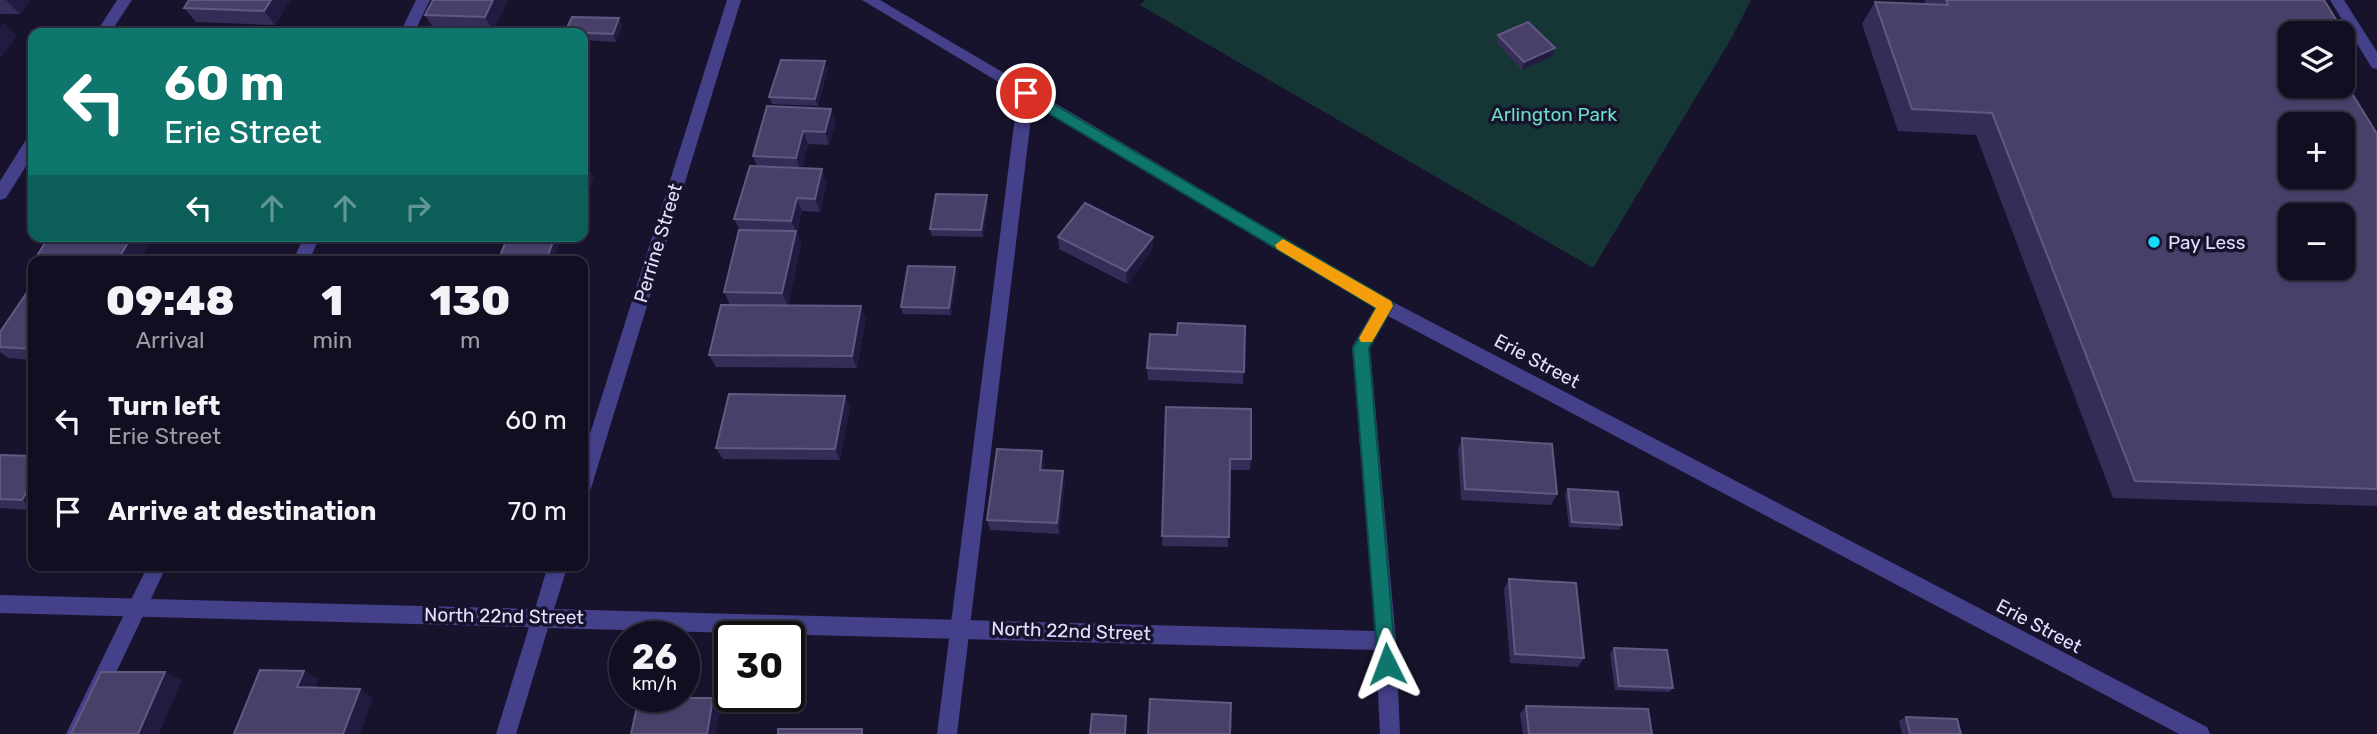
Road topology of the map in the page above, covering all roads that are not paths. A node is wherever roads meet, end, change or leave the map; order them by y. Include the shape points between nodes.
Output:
1 (125, 0) edge
2 (423, 0) edge
3 (734, 0) edge
4 (869, 0) edge
5 (2337, 0) edge
6 (106, 28) edge
7 (409, 28) edge
8 (2377, 64) edge
9 (1026, 93) junction
10 (28, 150) edge
11 (0, 194) edge
12 (1385, 306) junction
13 (588, 469) edge
14 (155, 571) edge
15 (556, 571) edge
16 (0, 604) edge
17 (138, 607) junction
18 (542, 616) junction
19 (960, 628) junction
20 (1386, 641) junction
21 (76, 734) edge
22 (506, 734) edge
23 (947, 734) edge
24 (1390, 734) edge
25 (2200, 734) edge

1 - 6 street
2 - 7 street
3 - 13 street, Perrine Street
4 - 9 street, Erie Street
5 - 8 street
9 - 12 street, Erie Street
9 - 19 street
10 - 11 street
12 - 20 street via 1361,348
12 - 25 street, Erie Street
14 - 17 street
15 - 18 street
16 - 17 street, North 22nd Street
17 - 18 street, North 22nd Street
17 - 21 street
18 - 19 street, North 22nd Street
18 - 22 street
19 - 20 street, North 22nd Street
19 - 23 street
20 - 24 street

